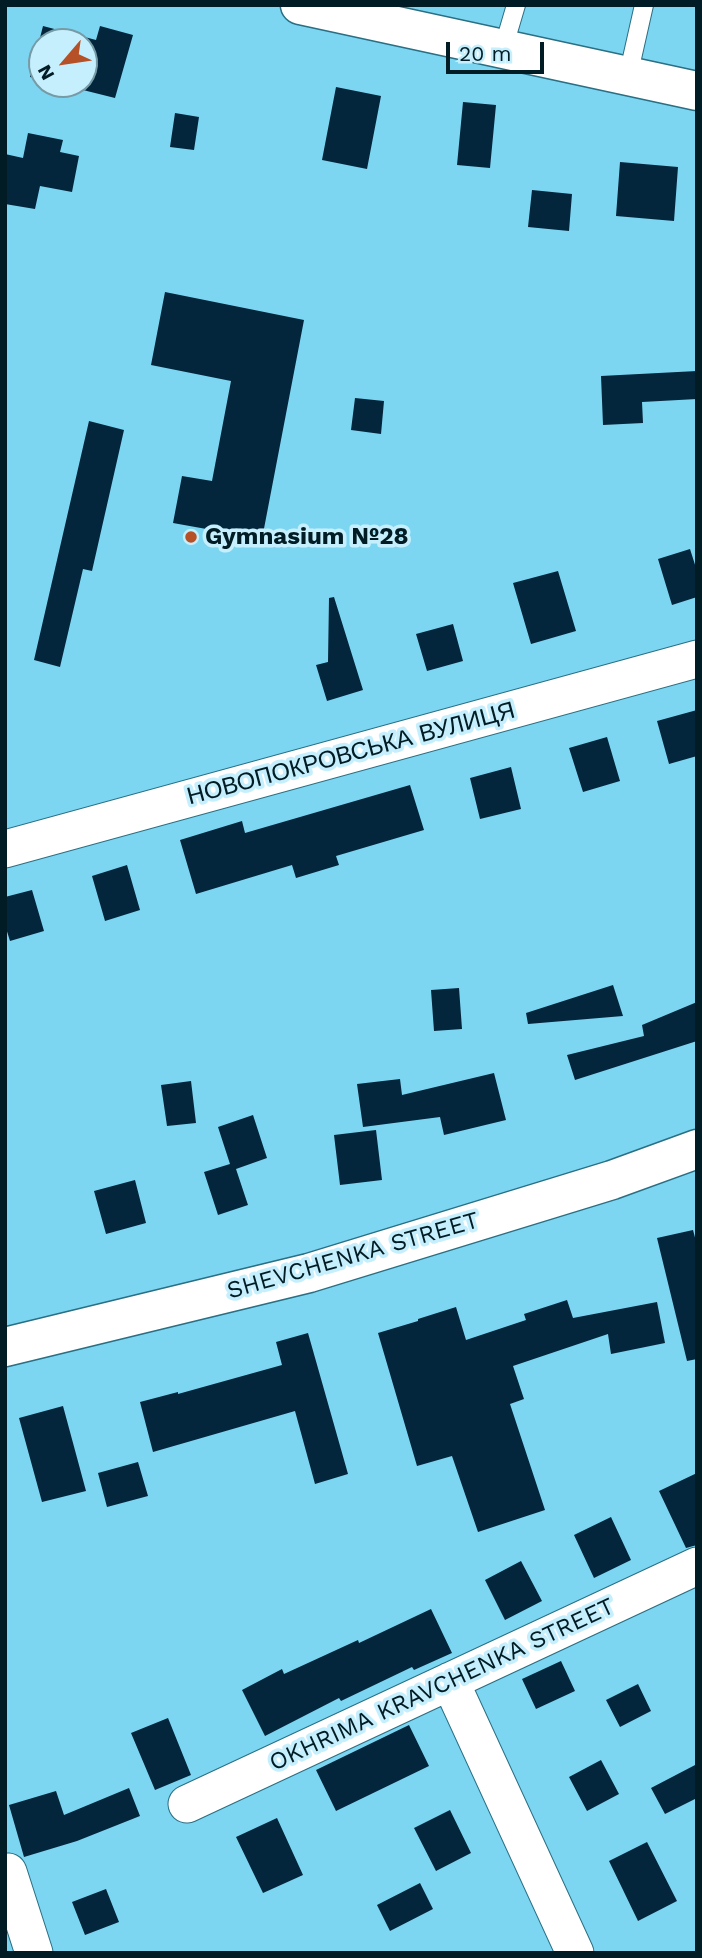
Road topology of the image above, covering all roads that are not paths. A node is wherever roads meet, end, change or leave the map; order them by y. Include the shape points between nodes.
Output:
1 (300, 5) edge
2 (516, 5) edge
3 (644, 5) edge
4 (503, 49) junction
5 (628, 76) junction
6 (697, 91) edge
7 (697, 659) edge
8 (5, 849) edge
9 (697, 1149) edge
10 (5, 1348) edge
11 (697, 1566) edge
12 (450, 1681) junction
13 (187, 1804) dead end
14 (6, 1870) edge
15 (34, 1953) edge
16 (575, 1953) edge

1 - 4 street
2 - 4 lane
3 - 5 lane
4 - 5 street
5 - 6 street
7 - 8 street, НОВОПОКРОВСЬКА ВУЛИЦЯ
9 - 10 street, SHEVCHENKA STREET via 612,1180 309,1273
11 - 12 street, OKHRIMA KRAVCHENKA STREET
12 - 13 street, OKHRIMA KRAVCHENKA STREET
12 - 16 street
14 - 15 street

